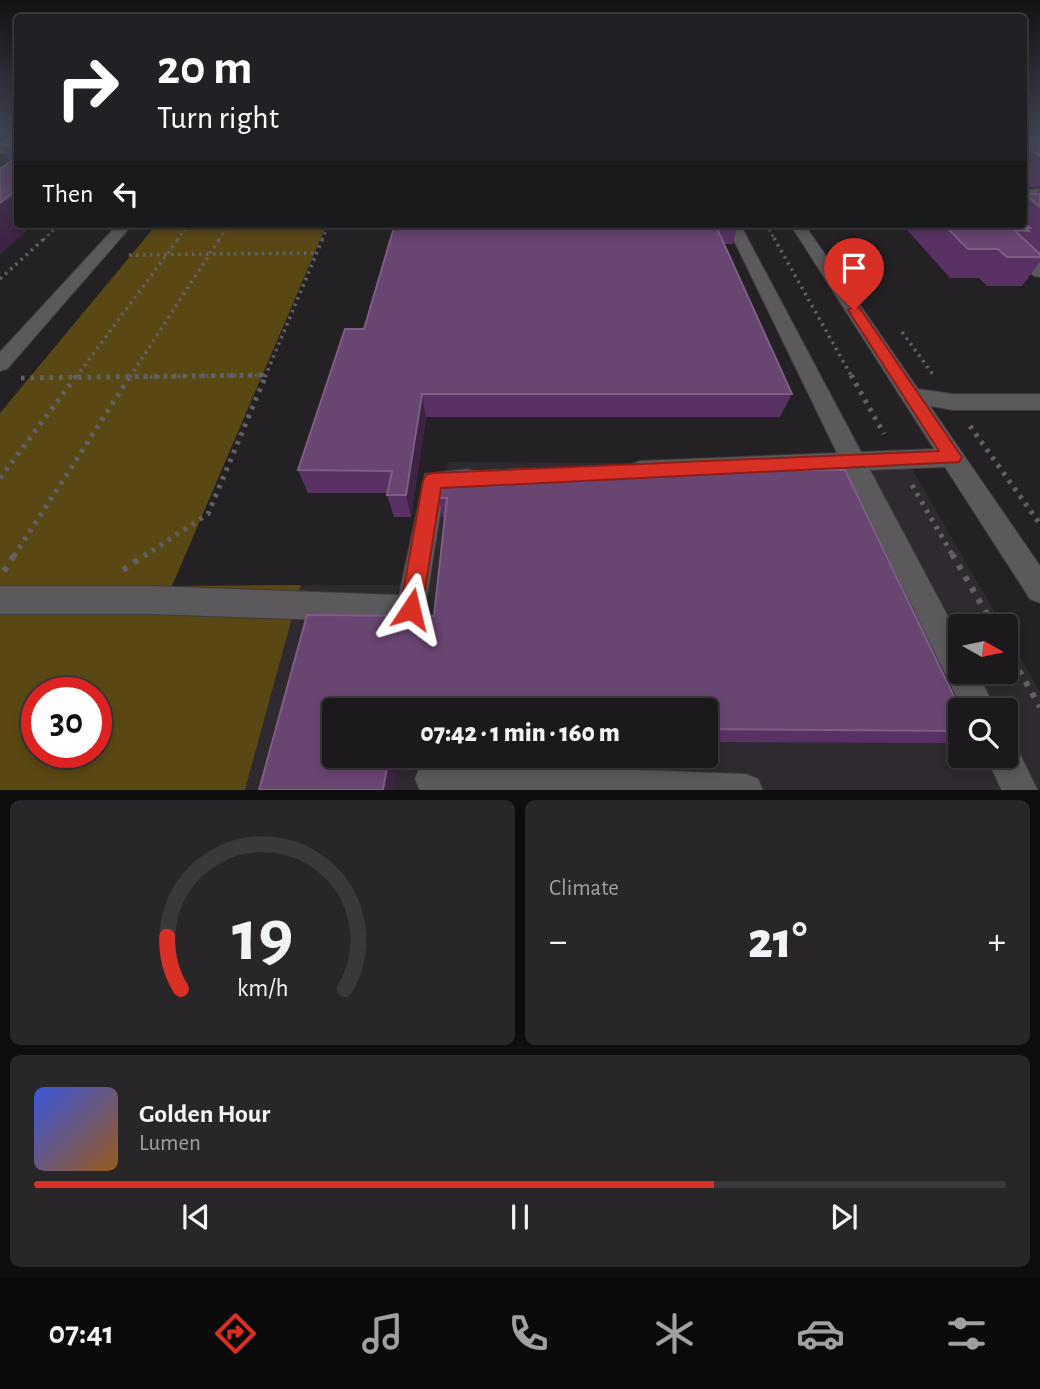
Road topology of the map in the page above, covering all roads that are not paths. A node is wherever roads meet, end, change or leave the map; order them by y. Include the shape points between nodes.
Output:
1 (123, 228) edge
2 (735, 228) edge
3 (800, 228) edge
4 (992, 228) edge
5 (1040, 272) edge
6 (0, 364) edge
7 (911, 396) junction
8 (1040, 402) edge
9 (953, 457) junction
10 (853, 461) junction
11 (622, 472) edge
12 (487, 478) edge
13 (1040, 590) edge
14 (0, 600) edge
15 (974, 698) edge
16 (1009, 768) edge
17 (432, 779) dead end
18 (746, 790) edge
19 (1021, 790) edge

1 - 6 street
2 - 10 street
3 - 7 street
4 - 5 street
7 - 8 street via 953,402
7 - 9 street
9 - 10 street
9 - 13 street
10 - 11 street
10 - 15 street
12 - 14 street via 433,481 411,609
16 - 19 street
17 - 18 street

